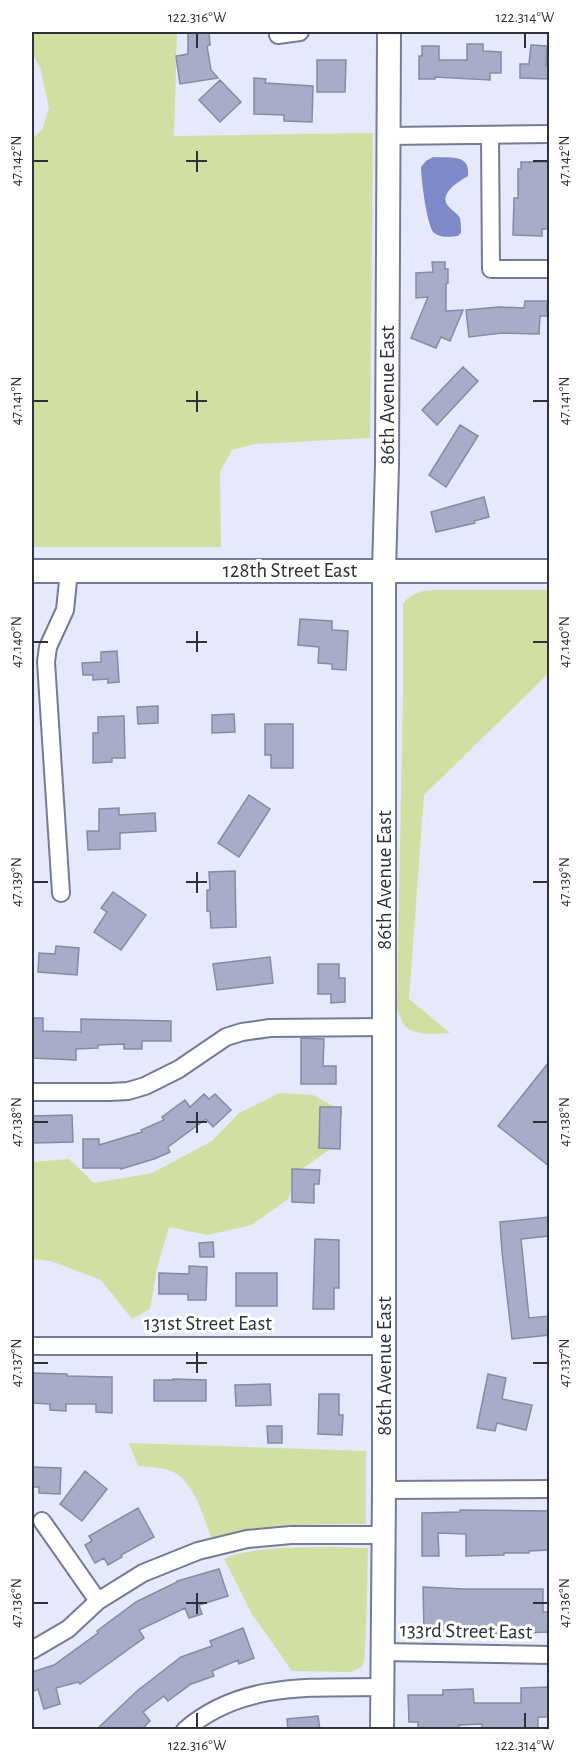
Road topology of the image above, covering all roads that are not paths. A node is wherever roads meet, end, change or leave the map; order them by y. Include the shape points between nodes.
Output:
1 (300, 32) edge
2 (389, 32) edge
3 (278, 35) dead end
4 (549, 134) edge
5 (490, 135) junction
6 (388, 136) junction
7 (549, 269) edge
8 (384, 570) junction
9 (32, 571) edge
10 (69, 571) junction
11 (549, 571) edge
12 (61, 893) dead end
13 (384, 1027) junction
14 (32, 1092) edge
15 (32, 1346) edge
16 (384, 1346) junction
17 (549, 1489) edge
18 (384, 1490) junction
19 (42, 1521) dead end
20 (383, 1535) junction
21 (99, 1601) junction
22 (32, 1650) edge
23 (382, 1652) junction
24 (549, 1655) edge
25 (382, 1687) junction
26 (185, 1730) edge
27 (382, 1730) edge

1 - 3 street
2 - 6 street, 86th Avenue East
4 - 5 street
5 - 6 street
5 - 7 street via 491,269
6 - 8 street, 86th Avenue East
8 - 10 street, 128th Street East
8 - 11 street, 128th Street East
8 - 13 street, 86th Avenue East
9 - 10 street, 128th Street East
10 - 12 street via 65,610 48,647 46,662
13 - 14 street via 256,1029 226,1037 179,1069 145,1086 110,1092
13 - 16 street, 86th Avenue East
15 - 16 street, 131st Street East
16 - 18 street, 86th Avenue East
17 - 18 street
18 - 20 street, 86th Avenue East
19 - 21 street
20 - 21 street via 291,1535 221,1545 143,1573
20 - 23 street, 86th Avenue East
21 - 22 street via 68,1629
23 - 24 street, 133rd Street East
23 - 25 street, 86th Avenue East
25 - 26 street via 284,1689 243,1697 206,1713
25 - 27 street, 86th Avenue East

